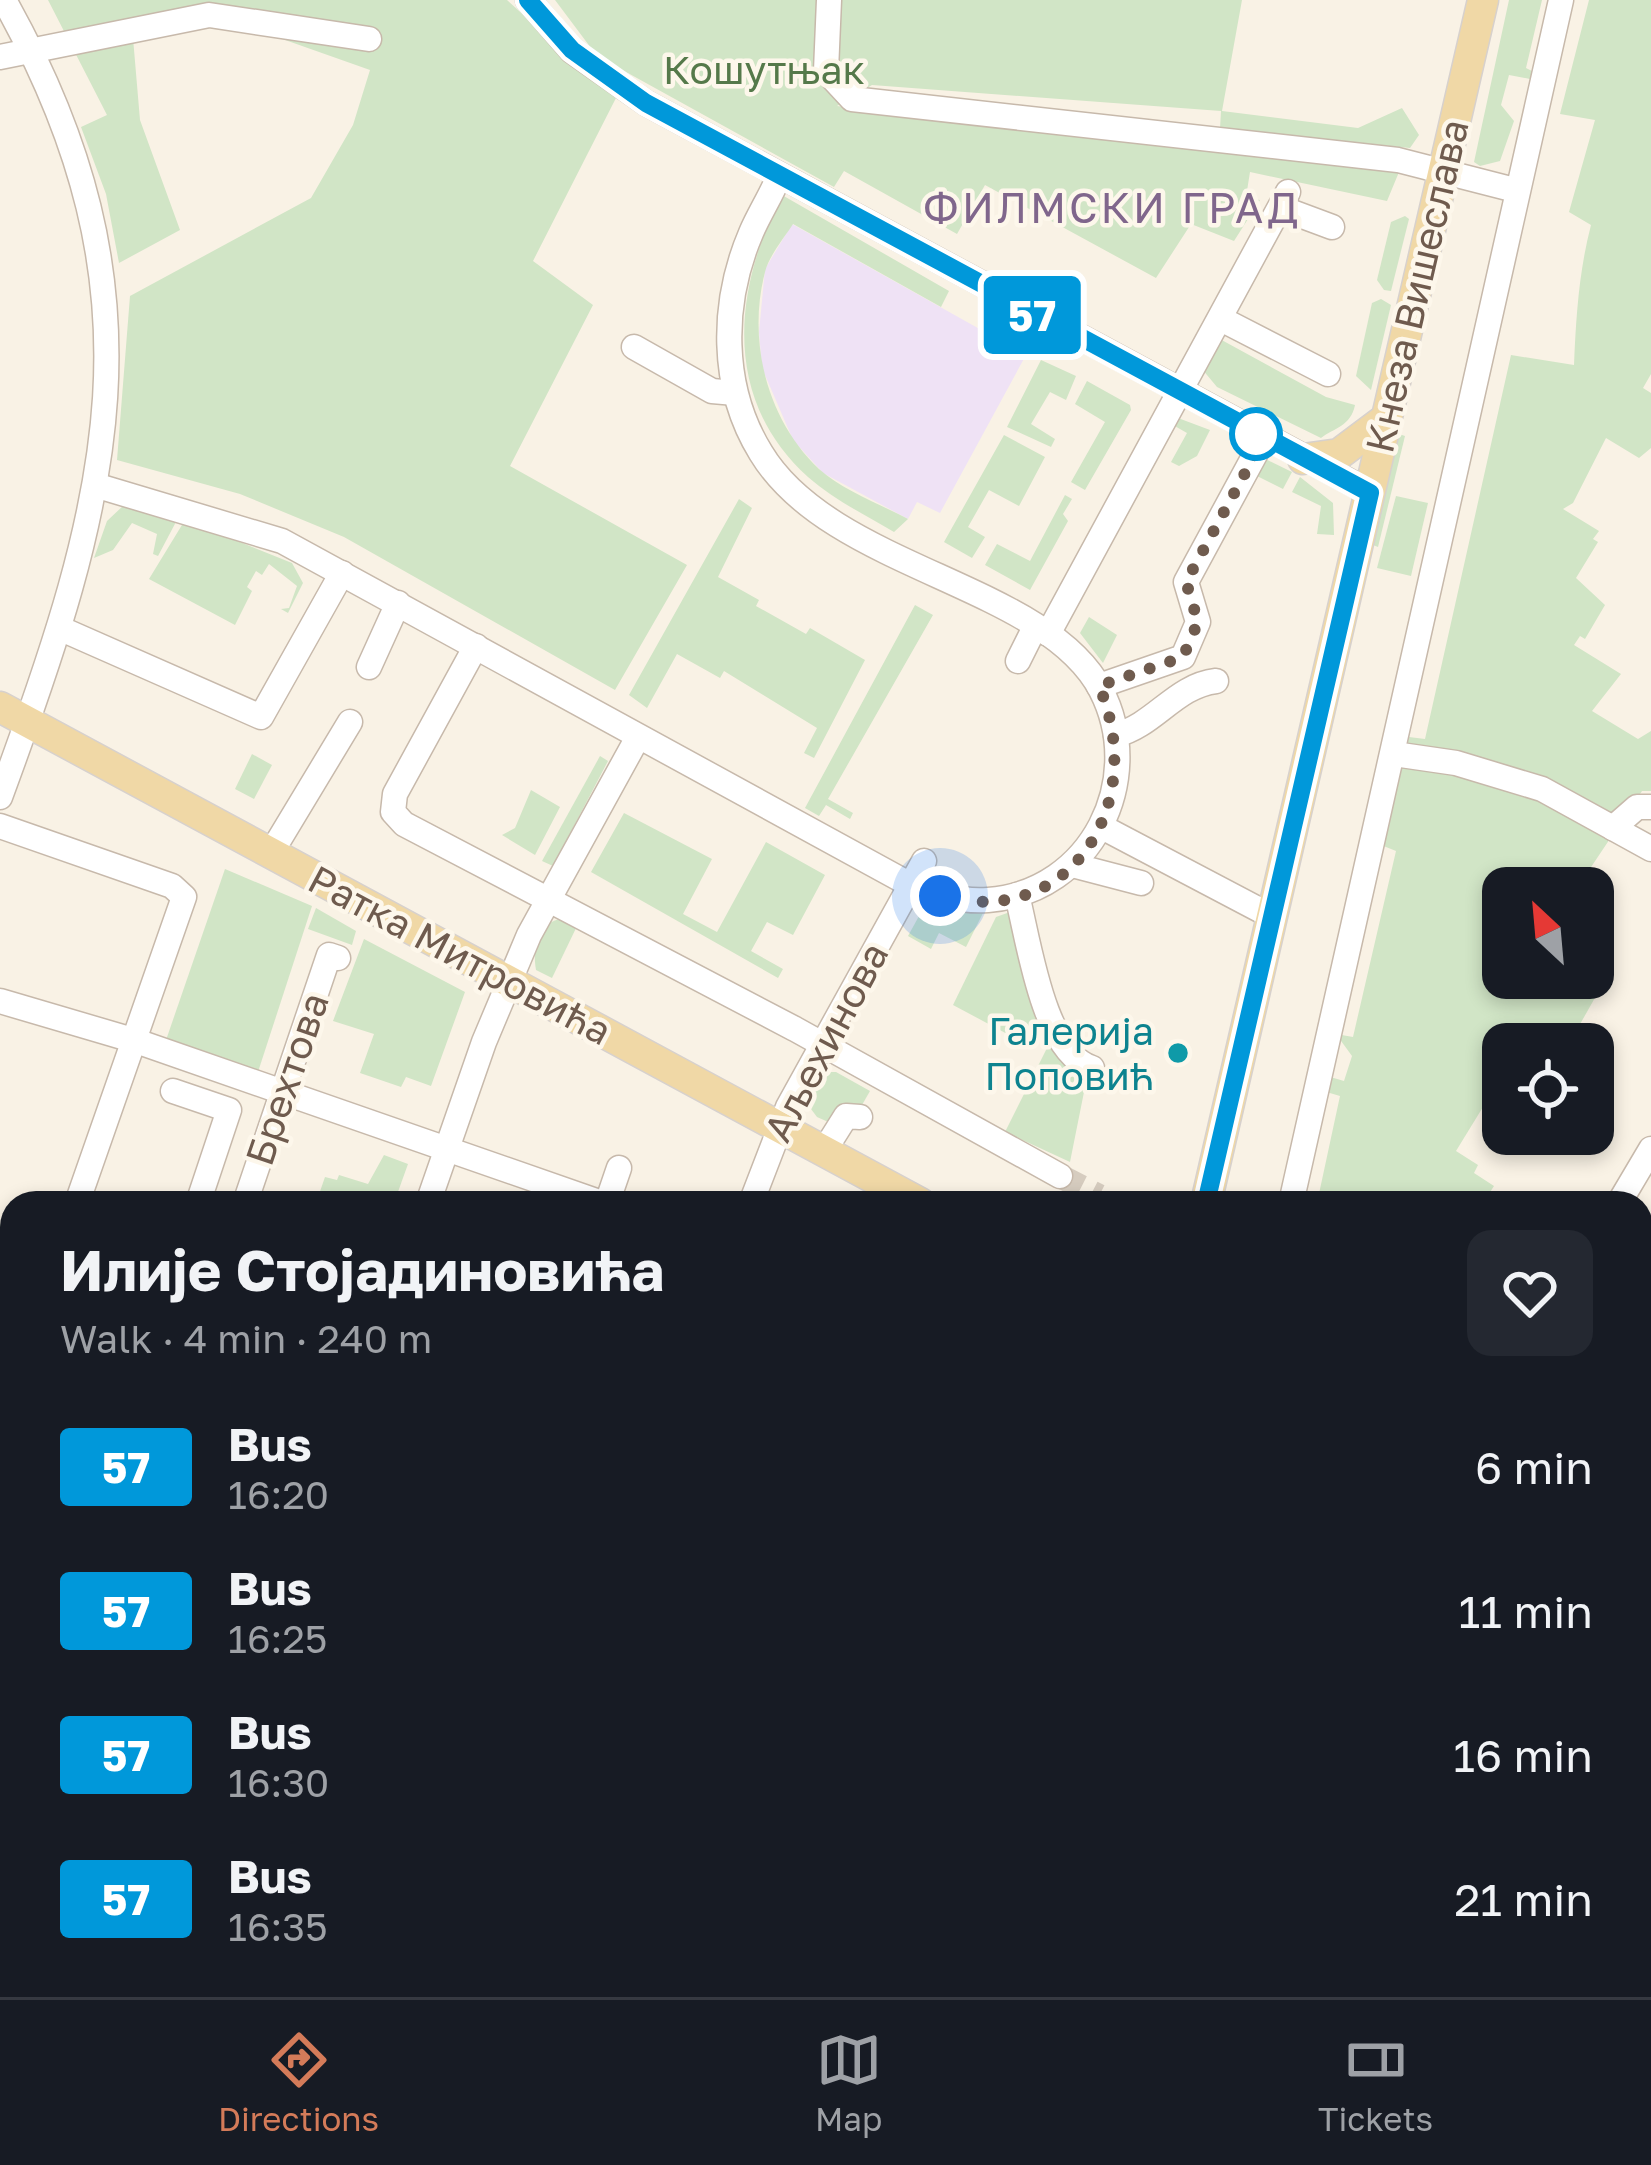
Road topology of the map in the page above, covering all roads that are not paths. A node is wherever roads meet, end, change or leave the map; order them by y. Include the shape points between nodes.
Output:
1 (4, 0) edge
2 (528, 0) edge
3 (829, 0) edge
4 (1483, 0) edge
5 (1561, 0) edge
6 (369, 39) dead end
7 (33, 52) junction
8 (0, 56) edge
9 (1442, 170) junction
10 (779, 176) junction
11 (1515, 190) junction
12 (1332, 227) dead end
13 (1221, 319) junction
14 (634, 347) dead end
15 (1328, 374) dead end
16 (736, 393) junction
17 (1179, 394) junction
18 (1383, 421) junction
19 (1264, 438) junction
20 (1303, 459) junction
21 (98, 486) junction
22 (1370, 493) junction
23 (342, 573) junction
24 (398, 603) junction
25 (58, 628) junction
26 (1041, 631) junction
27 (476, 646) junction
28 (1018, 661) dead end
29 (369, 667) dead end
30 (1216, 681) dead end
31 (1099, 686) junction
32 (14, 714) edge
33 (350, 722) dead end
34 (1116, 735) junction
35 (638, 737) junction
36 (1394, 754) junction
37 (0, 797) edge
38 (1651, 807) edge
39 (0, 826) edge
40 (1102, 827) junction
41 (1613, 829) junction
42 (1651, 849) edge
43 (271, 853) junction
44 (924, 861) dead end
45 (1072, 865) junction
46 (1142, 883) dead end
47 (909, 884) junction
48 (1017, 895) junction
49 (547, 899) junction
50 (1273, 916) junction
51 (333, 956) dead end
52 (509, 981) junction
53 (0, 1001) edge
54 (136, 1041) junction
55 (822, 1045) junction
56 (1092, 1068) dead end
57 (173, 1091) dead end
58 (283, 1093) junction
59 (860, 1117) dead end
60 (779, 1126) junction
61 (447, 1148) junction
62 (1651, 1149) edge
63 (824, 1151) junction
64 (619, 1168) dead end
65 (1060, 1176) tunnel mouth
66 (81, 1191) edge
67 (202, 1191) edge
68 (249, 1191) edge
69 (432, 1191) edge
70 (570, 1191) edge
71 (609, 1191) edge
72 (755, 1191) edge
73 (898, 1191) edge
74 (1209, 1191) edge
75 (1294, 1191) edge
76 (1624, 1191) edge

1 - 7 street
2 - 10 street via 603,76
3 - 9 street via 826,71 852,99
4 - 9 main road, Кнеза Вишеслава
5 - 11 street
6 - 7 street via 208,15
7 - 8 street
7 - 21 street via 74,142 98,243 107,370
9 - 11 street
9 - 18 main road, Кнеза Вишеслава
10 - 16 street via 737,275 729,343
10 - 17 street
11 - 36 street
12 - 13 street via 1284,200
13 - 15 street
13 - 17 street
14 - 16 street via 712,391
16 - 26 street via 759,451 804,501
17 - 19 street
17 - 26 street
18 - 20 main road via 1339,454
18 - 22 main road, Кнеза Вишеслава
19 - 20 street
19 - 31 street via 1186,582 1198,622 1183,657
20 - 22 street
21 - 23 street via 236,523
21 - 25 street
22 - 50 main road, Кнеза Вишеслава
23 - 24 street
23 - 25 street via 261,717
24 - 27 street
24 - 29 street
25 - 32 street
26 - 28 street
26 - 31 street
27 - 35 street
27 - 49 street via 395,794 393,812
30 - 34 street via 1191,687
31 - 34 street
32 - 37 street
32 - 43 main road, Ратка Митровића
33 - 43 street
34 - 40 street via 1117,781
35 - 47 street
35 - 49 street
36 - 41 street via 1542,788
36 - 75 street
38 - 41 street via 1637,807
39 - 54 street via 184,897
40 - 45 street
40 - 50 street
41 - 42 street
43 - 52 main road, Ратка Митровића
44 - 47 street, Аљехинова
45 - 46 street
45 - 48 street
47 - 48 street via 967,900
47 - 55 street, Аљехинова
48 - 56 street via 1054,1033 1070,1058
49 - 52 street
49 - 55 street
50 - 74 main road, Кнеза Вишеслава
51 - 58 street, Брехтова
52 - 60 main road, Ратка Митровића
52 - 61 street
53 - 54 street
54 - 58 street
54 - 66 street
55 - 60 street, Аљехинова
55 - 65 street
57 - 67 street via 229,1110
58 - 61 street
58 - 68 street, Брехтова
59 - 63 street via 837,1124
60 - 63 main road, Ратка Митровића
60 - 72 street, Аљехинова
61 - 69 street
61 - 70 street
62 - 76 street
63 - 73 main road, Ратка Митровића
64 - 71 street

